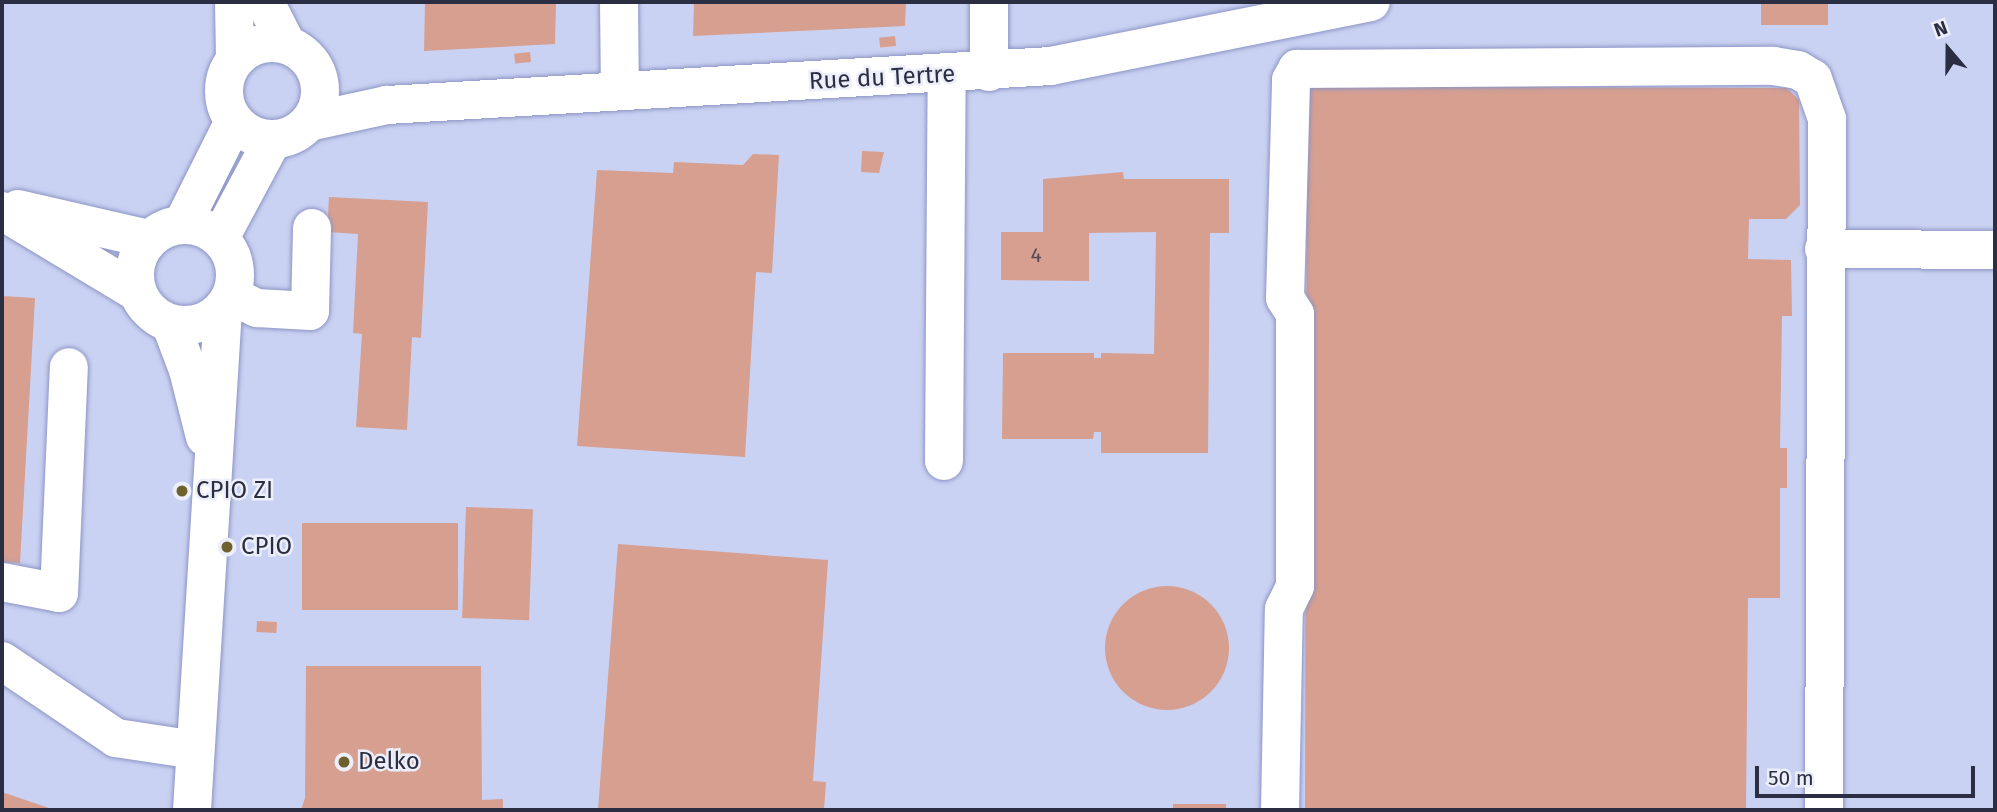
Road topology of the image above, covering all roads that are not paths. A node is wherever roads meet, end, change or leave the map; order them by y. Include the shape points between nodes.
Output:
1 (234, 2) edge
2 (265, 2) edge
3 (619, 2) edge
4 (989, 2) edge
5 (1371, 2) edge
6 (1277, 12) edge
7 (287, 45) junction
8 (235, 60) junction
9 (316, 70) junction
10 (989, 72) junction
11 (947, 75) junction
12 (621, 91) junction
13 (387, 105) junction
14 (234, 121) junction
15 (309, 122) junction
16 (273, 139) junction
17 (2, 205) edge
18 (2, 211) edge
19 (312, 228) dead end
20 (166, 232) junction
21 (220, 239) junction
22 (1824, 249) junction
23 (1995, 250) edge
24 (137, 292) junction
25 (228, 302) junction
26 (171, 324) junction
27 (69, 367) dead end
28 (944, 461) dead end
29 (215, 480) junction
30 (2, 582) edge
31 (2, 661) edge
32 (195, 750) junction
33 (192, 810) edge
34 (1280, 810) edge
35 (1824, 810) edge

1 - 8 main road
2 - 7 main road
3 - 12 main road
4 - 10 main road
5 - 6 main road, Rue du Tertre
6 - 10 main road, Rue du Tertre via 1051,66
7 - 8 main road via 259,44
7 - 9 main road
8 - 14 main road via 223,90
9 - 13 main road
9 - 15 main road via 320,97
10 - 11 main road, Rue du Tertre
11 - 12 main road, Rue du Tertre
11 - 28 main road
12 - 13 main road, Rue du Tertre
13 - 15 main road, Rue du Tertre
14 - 16 main road via 258,138
14 - 20 main road
15 - 16 main road via 286,137
16 - 21 main road
17 - 20 main road
18 - 24 main road
19 - 25 main road via 310,311
20 - 21 main road via 209,231
20 - 24 main road via 135,264
21 - 25 main road via 235,265
22 - 23 main road
22 - 34 main road via 1827,120 1813,79 1798,70 1297,69 1291,80 1285,298 1294,314 1295,586 1284,609
22 - 35 main road
24 - 26 main road via 144,306
25 - 26 main road via 199,324
25 - 29 main road
26 - 29 main road via 188,370
27 - 30 main road via 59,593
29 - 32 main road
31 - 32 main road via 116,738
32 - 33 main road

